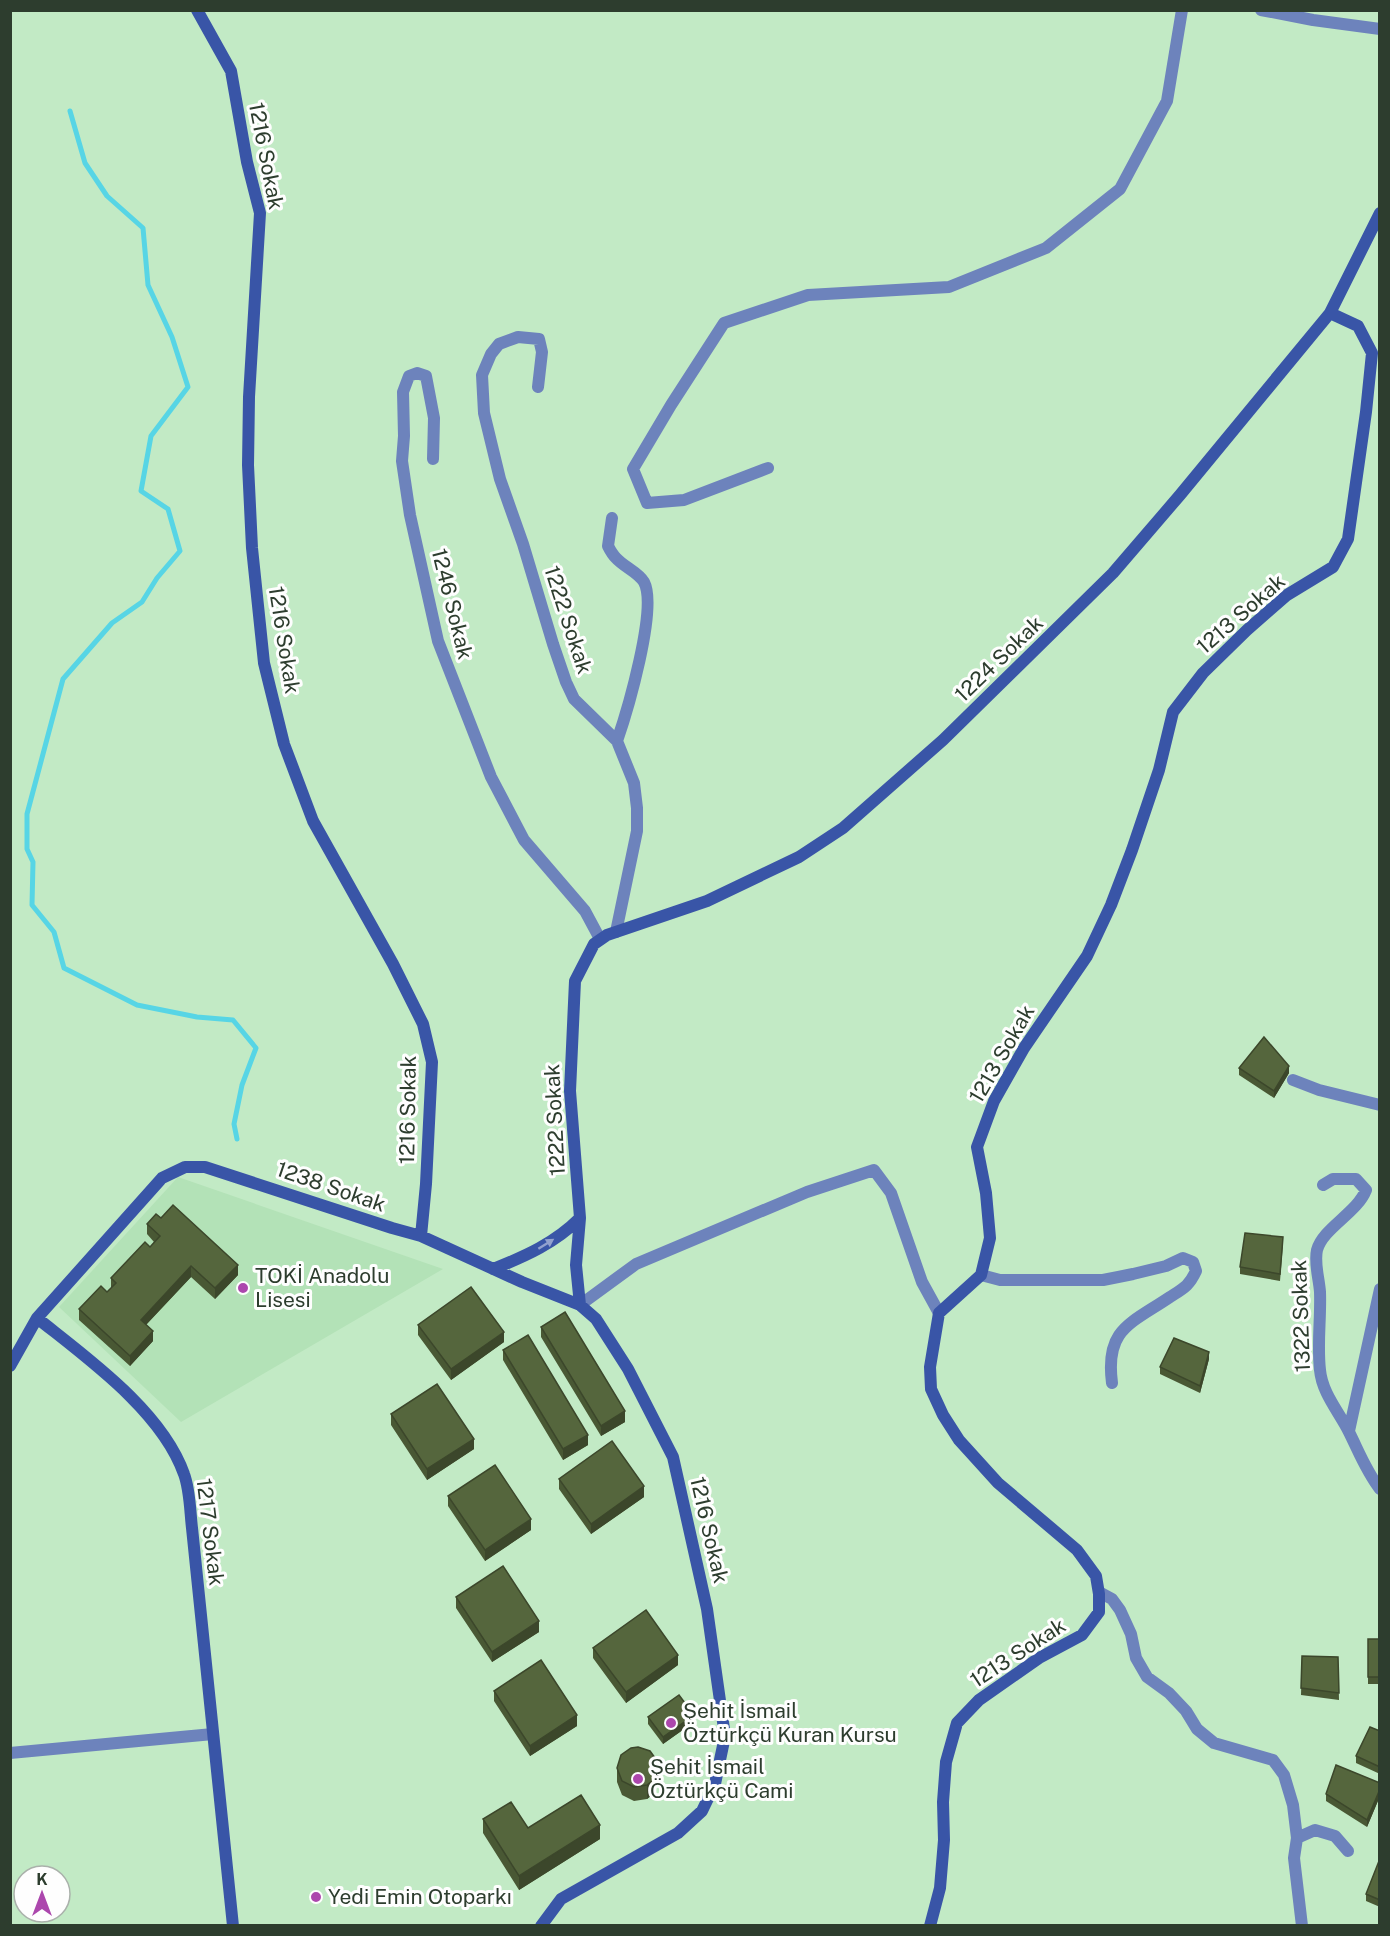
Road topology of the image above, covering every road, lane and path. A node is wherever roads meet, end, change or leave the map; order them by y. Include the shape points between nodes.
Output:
1 (197, 10) edge
2 (1182, 10) edge
3 (1261, 10) edge
4 (1314, 15) edge
5 (1380, 29) edge
6 (1380, 213) edge
7 (1330, 313) junction
8 (538, 387) dead end
9 (433, 459) dead end
10 (768, 468) dead end
11 (612, 518) dead end
12 (617, 741) junction
13 (616, 932) junction
14 (600, 939) junction
15 (1293, 1080) dead end
16 (1380, 1105) edge
17 (1323, 1185) dead end
18 (580, 1218) junction
19 (421, 1236) junction
20 (493, 1269) junction
21 (981, 1275) junction
22 (1380, 1289) edge
23 (580, 1305) junction
24 (939, 1313) junction
25 (37, 1318) junction
26 (10, 1366) edge
27 (1112, 1383) dead end
28 (1348, 1431) junction
29 (1380, 1489) edge
30 (1099, 1592) junction
31 (213, 1734) junction
32 (10, 1753) edge
33 (1297, 1838) junction
34 (1348, 1851) dead end
35 (233, 1926) edge
36 (542, 1926) edge
37 (930, 1926) edge
38 (1302, 1926) edge

1 - 19 street, 1216 Sokak via 231,71 260,213 248,465 264,663 284,744 313,821 423,1024 432,1062
2 - 10 street via 1167,101 1120,189 1046,248 948,287 808,296 724,323 633,469 647,503 684,500
3 - 4 street
4 - 5 street
6 - 7 street
7 - 13 street, 1224 Sokak via 1113,573 944,740 843,828 799,857 707,901
7 - 21 street, 1213 Sokak via 1358,326 1372,353 1348,539 1333,567 1287,595 1255,623 1203,673 1173,711 1159,770 1111,905 1087,956 1019,1056 994,1101 977,1147 990,1238
8 - 12 street, 1222 Sokak via 542,352 539,339 518,337 500,344 482,375 484,413 500,479 566,682 574,699
9 - 14 street, 1246 Sokak via 434,418 429,391 426,376 417,373 409,376 404,392 402,460 438,641 491,777 524,840 585,911
11 - 12 street via 608,546 644,582 648,598 628,710
12 - 13 street, 1222 Sokak via 634,783 637,831
13 - 14 street
14 - 18 street, 1222 Sokak via 575,981 572,1009 570,1091
15 - 16 street
17 - 28 street, 1322 Sokak via 1333,1179 1356,1179 1366,1190 1363,1199 1317,1248 1316,1259 1320,1373
20 -> 18 street via 532,1253 565,1233
18 - 23 street, 1222 Sokak via 576,1265
19 - 20 street, 1216 Sokak
19 - 25 street, 1238 Sokak via 205,1167 184,1167 162,1178
20 - 23 street, 1216 Sokak
21 - 24 street
21 - 27 street via 1000,1280 1103,1280 1166,1266 1183,1258 1193,1263 1196,1271 1190,1284 1129,1324 1115,1339 1109,1363
22 - 28 street
23 - 24 street via 636,1264 807,1192 874,1170 891,1193 922,1282
23 - 36 street, 1216 Sokak via 596,1319 628,1368 673,1457 706,1609 725,1736 715,1784 702,1811 678,1833 561,1899
24 - 30 street via 930,1366 931,1389 943,1415 959,1440 998,1483 1077,1550 1096,1576
25 - 26 street
25 - 31 street, 1217 Sokak via 111,1377 164,1433 184,1474
28 - 29 street, 1322 Sokak via 1367,1473
30 - 33 street via 1112,1599 1120,1610 1136,1658 1147,1677 1168,1693 1197,1729 1214,1743 1273,1760 1284,1775
30 - 37 street, 1213 Sokak via 1100,1612 1082,1635 979,1700 957,1723 946,1762 944,1849 940,1888
31 - 32 street
31 - 35 street, 1217 Sokak
33 - 34 street via 1316,1830 1335,1836
33 - 38 street via 1294,1858

